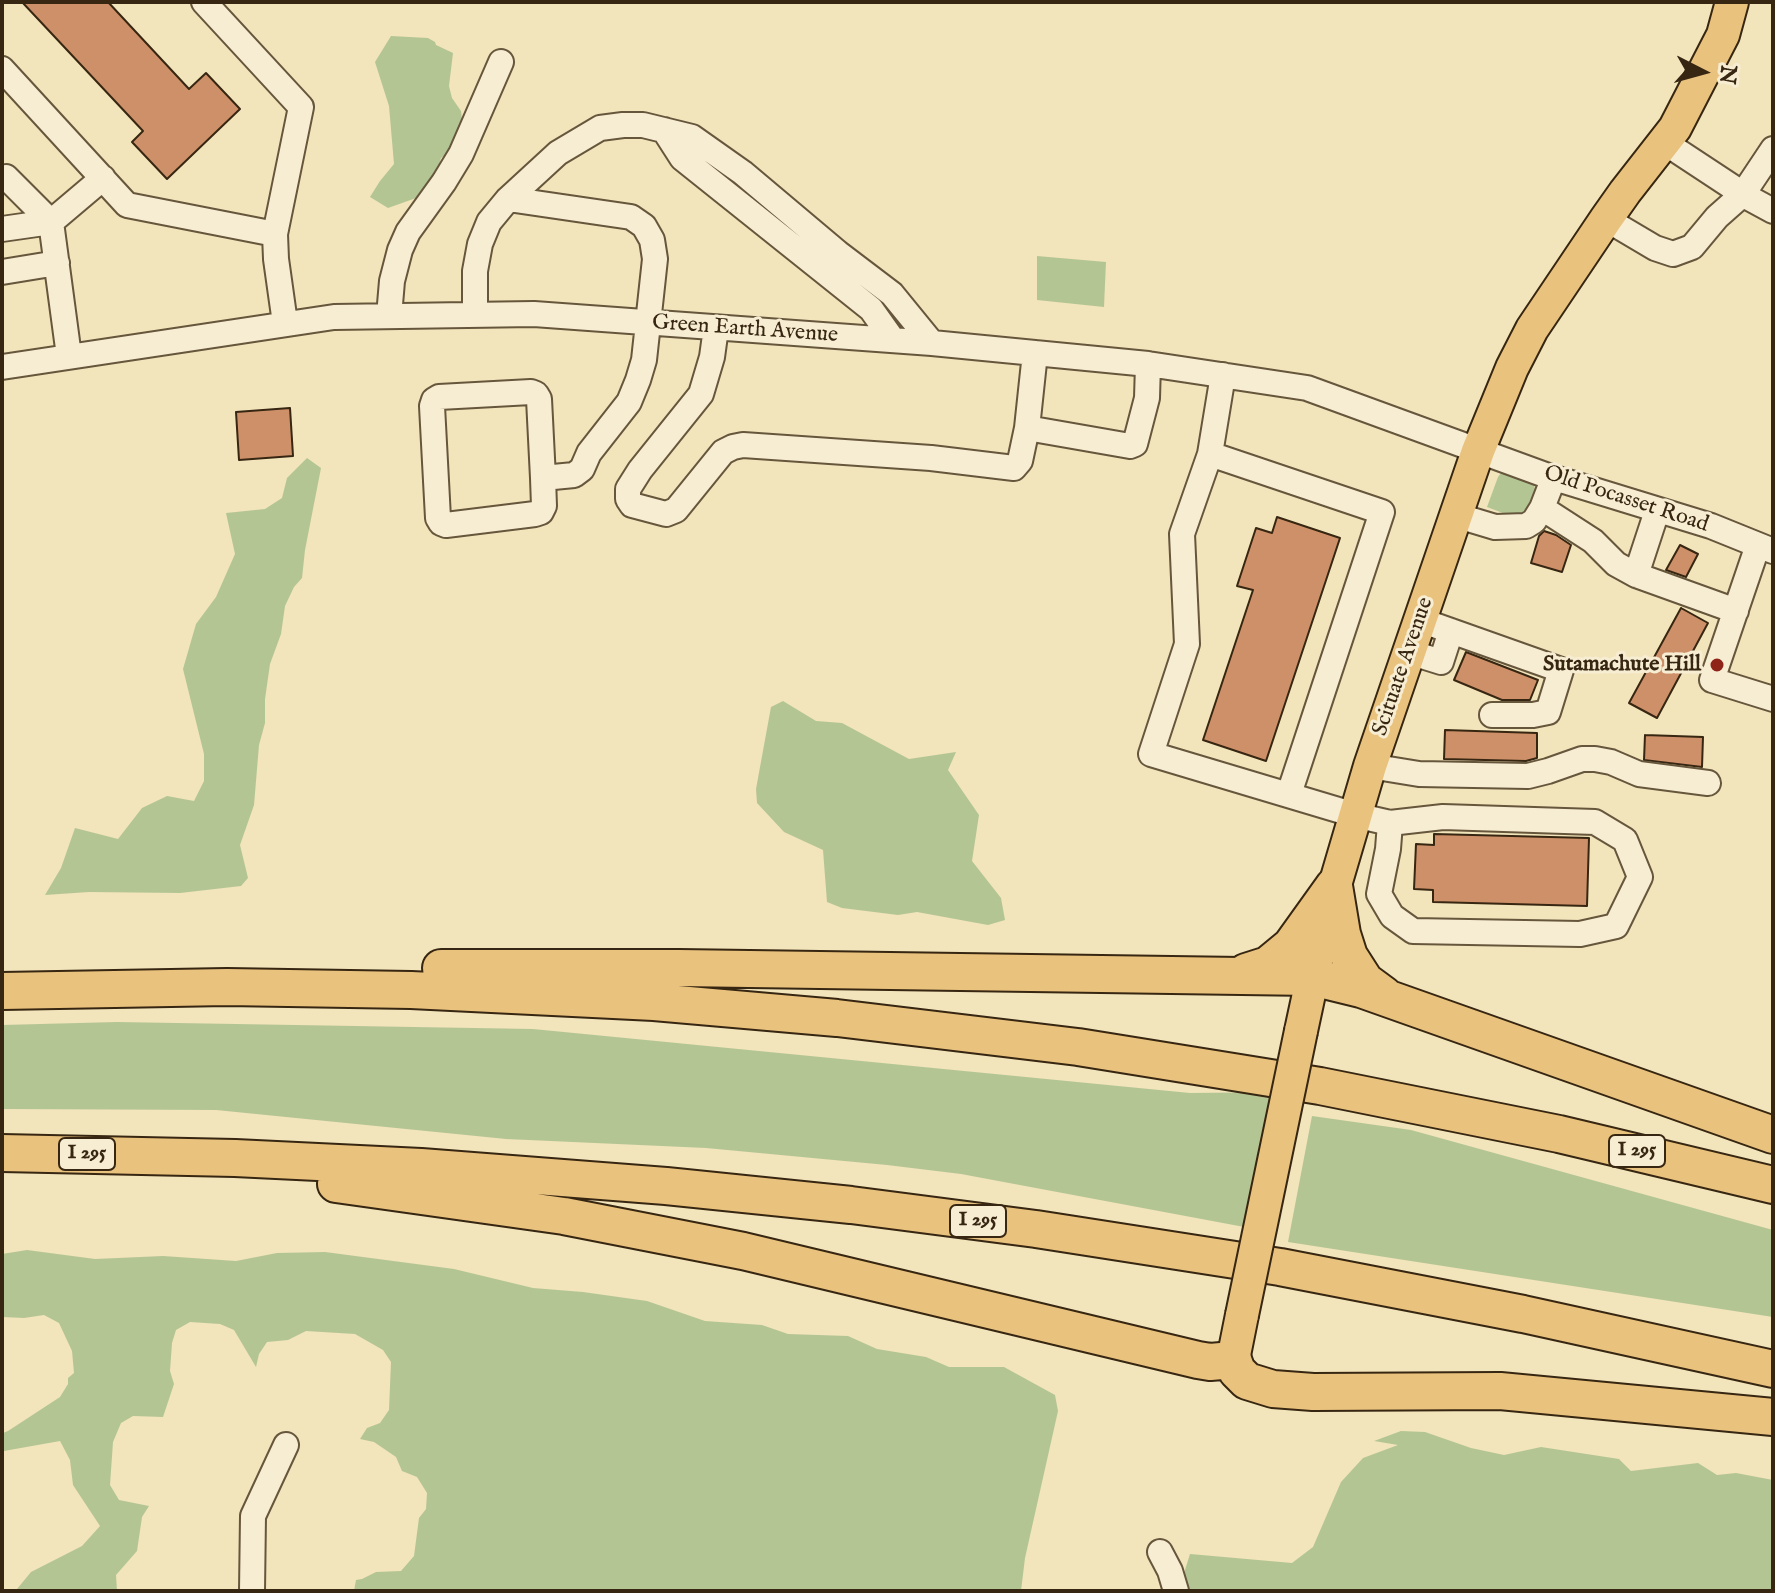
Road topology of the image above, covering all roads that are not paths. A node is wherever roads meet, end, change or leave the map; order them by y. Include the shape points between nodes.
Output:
1 (204, 2) edge
2 (1732, 2) edge
3 (501, 62) dead end
4 (2, 69) edge
5 (664, 130) junction
6 (1664, 142) junction
7 (1773, 149) edge
8 (2, 178) edge
9 (103, 178) junction
10 (1743, 194) junction
11 (508, 199) junction
12 (1773, 211) edge
13 (1606, 219) junction
14 (51, 222) junction
15 (2, 229) edge
16 (275, 234) junction
17 (57, 263) junction
18 (2, 272) edge
19 (475, 315) junction
20 (389, 316) junction
21 (285, 323) junction
22 (648, 323) junction
23 (716, 328) junction
24 (893, 340) junction
25 (932, 343) junction
26 (1035, 353) junction
27 (69, 356) junction
28 (1148, 364) junction
29 (2, 367) edge
30 (1223, 375) junction
31 (1027, 428) junction
32 (1478, 451) junction
33 (1210, 454) junction
34 (1554, 477) junction
35 (543, 478) junction
36 (1542, 508) junction
37 (1657, 511) junction
38 (1455, 515) junction
39 (1766, 548) edge
40 (1636, 575) junction
41 (1736, 611) junction
42 (1420, 620) junction
43 (1451, 631) junction
44 (1409, 652) junction
45 (1773, 699) edge
46 (1492, 715) dead end
47 (1370, 766) junction
48 (1708, 783) dead end
49 (1289, 794) junction
50 (1355, 815) junction
51 (1390, 823) junction
52 (1334, 886) junction
53 (1227, 974) junction
54 (1312, 977) junction
55 (105, 989) junction
56 (2, 991) edge
57 (1403, 1004) junction
58 (1773, 1135) edge
59 (2, 1153) edge
60 (173, 1156) junction
61 (1773, 1185) edge
62 (1233, 1360) junction
63 (1773, 1369) edge
64 (1773, 1417) edge
65 (286, 1445) dead end
66 (1160, 1552) dead end
67 (252, 1591) edge
68 (1176, 1591) edge

1 - 16 street via 301,107
2 - 6 main road, Scituate Avenue via 1723,35
3 - 20 street via 461,154 400,250
4 - 9 street
5 - 11 street via 643,125 600,128 558,153
5 - 24 street via 682,158 871,309
5 - 25 street via 692,137 743,173 892,294
6 - 10 street
6 - 13 main road, Scituate Avenue
7 - 10 street
8 - 14 street
9 - 14 street
9 - 16 street via 127,205
10 - 12 street
10 - 13 street via 1692,247 1673,254
11 - 19 street via 480,244
11 - 22 street via 631,217 644,226 655,259
13 - 32 main road, Scituate Avenue via 1532,329
14 - 15 street
14 - 17 street
16 - 21 street
17 - 18 street
17 - 27 street
19 - 20 street, Green Earth Avenue
19 - 22 street, Green Earth Avenue
20 - 21 street, Green Earth Avenue
21 - 27 street, Green Earth Avenue
22 - 23 street, Green Earth Avenue
22 - 35 street via 644,360 629,402 582,469 574,475
23 - 24 street, Green Earth Avenue
23 - 31 street via 701,394 628,489 632,505 666,514 676,510 723,452 743,445 1014,468
24 - 25 street, Green Earth Avenue
25 - 26 street, Green Earth Avenue
26 - 28 street, Green Earth Avenue
26 - 31 street
27 - 29 street, Green Earth Avenue
28 - 30 street, Green Earth Avenue
28 - 31 street via 1147,398 1135,444
30 - 32 street, Green Earth Avenue via 1307,388
30 - 33 street
32 - 34 street, Old Pocasset Road
32 - 38 main road, Scituate Avenue
33 - 49 street via 1182,534 1187,644 1151,754
33 - 49 street via 1382,512
34 - 36 street
34 - 37 street, Old Pocasset Road
35 - 35 street via 536,394 434,400 441,523 541,512
36 - 38 street via 1526,526 1495,527
36 - 40 street
37 - 39 street, Old Pocasset Road
37 - 40 street
38 - 42 main road, Scituate Avenue
39 - 41 street
40 - 41 street
41 - 45 street via 1712,680
42 - 43 street
42 - 44 main road, Scituate Avenue
43 - 44 street via 1441,662
43 - 46 street via 1561,670 1548,712
44 - 47 main road, Scituate Avenue
47 - 48 street via 1419,774 1528,776 1595,759 1639,774
47 - 50 main road, Scituate Avenue
49 - 50 street
50 - 51 street
50 - 52 main road, Scituate Avenue
51 - 51 street via 1443,817 1595,822 1625,840 1640,877 1616,926 1580,934 1413,931 1392,916 1379,894
52 - 53 highway via 1284,954 1258,969
52 - 54 main road, Scituate Avenue
52 - 57 highway via 1354,966 1372,987
53 - 54 highway
53 - 55 highway via 378,968 208,974
54 - 57 highway
54 - 62 main road, Scituate Avenue, bridge
55 - 56 highway, I 295
55 - 61 highway, I 295 via 472,992 943,1030 1155,1058 1380,1097
57 - 58 highway
59 - 60 highway, I 295
60 - 62 highway via 625,1227 1198,1360
60 - 63 highway, I 295 via 544,1176 974,1221 1356,1281
62 - 64 highway via 1241,1377 1273,1389 1500,1391
65 - 67 street via 253,1516
66 - 68 street

